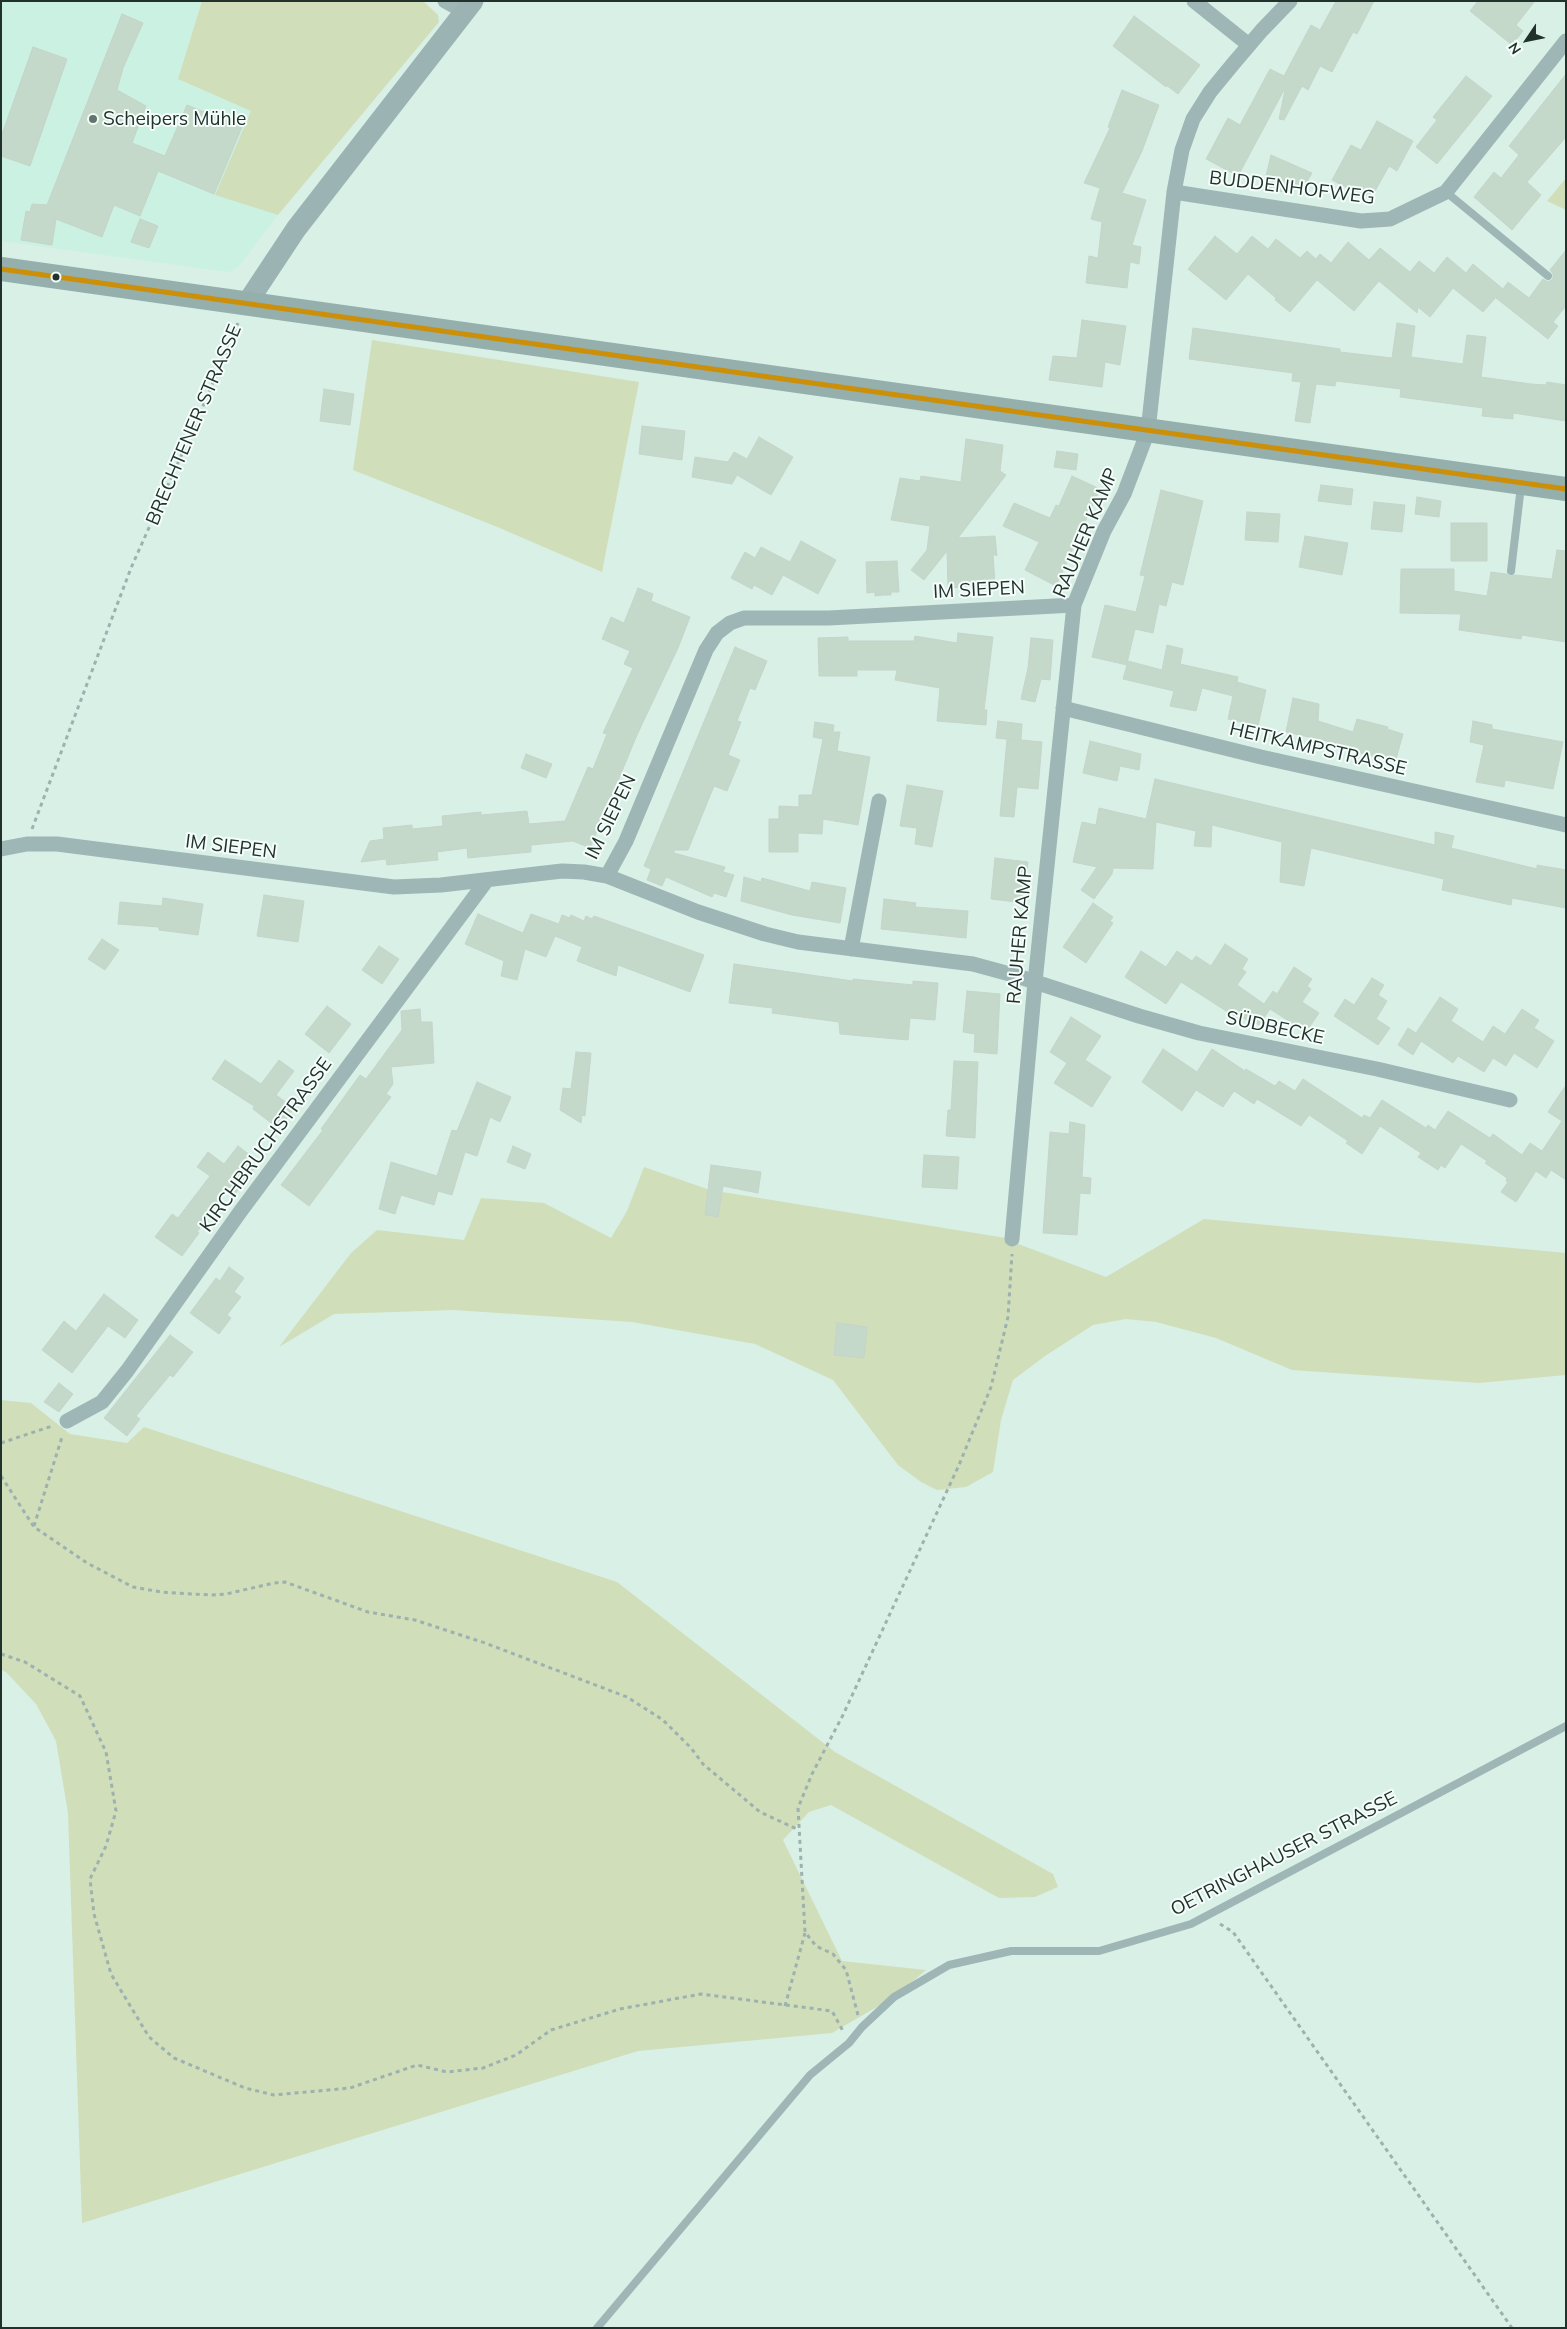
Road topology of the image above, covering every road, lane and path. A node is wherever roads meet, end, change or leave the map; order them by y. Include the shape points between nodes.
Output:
1 (445, 1) edge
2 (1194, 1) edge
3 (1290, 1) edge
4 (469, 7) edge
5 (1566, 41) edge
6 (1249, 45) junction
7 (1174, 192) junction
8 (1446, 192) junction
9 (1, 269) edge
10 (1548, 276) dead end
11 (247, 303) junction
12 (1148, 431) junction
13 (1522, 482) junction
14 (1566, 489) edge
15 (1511, 571) dead end
16 (1074, 605) junction
17 (1063, 708) junction
18 (879, 802) dead end
19 (1566, 825) edge
20 (27, 844) junction
21 (1, 850) edge
22 (607, 876) junction
23 (487, 880) junction
24 (851, 949) junction
25 (1035, 982) junction
26 (1510, 1100) dead end
27 (1012, 1239) joint
28 (67, 1422) junction
29 (1, 1443) edge
30 (1, 1476) edge
31 (34, 1527) junction
32 (1, 1654) edge
33 (1566, 1726) edge
34 (799, 1830) junction
35 (1206, 1916) junction
36 (805, 1932) junction
37 (785, 2006) junction
38 (862, 2027) junction
39 (849, 2043) junction
40 (597, 2328) edge
41 (1512, 2328) edge

1 - 4 street
2 - 6 street
3 - 6 street, RAUHER KAMP
4 - 11 street, BRECHTENER STRASSE via 296,229
5 - 8 street, BUDDENHOFWEG
6 - 7 street, RAUHER KAMP via 1210,92 1193,120 1182,150
7 - 8 street, BUDDENHOFWEG via 1361,221 1390,219
7 - 12 street, RAUHER KAMP
8 - 10 lane
9 - 11 main road
11 - 12 main road
11 - 20 path, BRECHTENER STRASSE via 131,568
12 - 13 main road
12 - 16 street, RAUHER KAMP via 1124,494 1104,531
13 - 14 main road
13 - 15 lane
16 - 17 street, RAUHER KAMP
16 - 22 street, IM SIEPEN via 830,618 744,618 730,623 717,633 703,656 626,841
17 - 19 street, HEITKAMPSTRASSE via 1261,757
17 - 25 street, RAUHER KAMP
18 - 24 street
20 - 21 street, IM SIEPEN
20 - 23 street, IM SIEPEN via 57,844 394,887
22 - 23 street, IM SIEPEN via 562,872
22 - 24 street, SÜDBECKE via 765,934
23 - 28 street, KIRCHBRUCHSTRASSE via 240,1212 127,1371 102,1402
24 - 25 street, SÜDBECKE via 973,964
25 - 26 street, SÜDBECKE via 1199,1033
25 - 27 street, RAUHER KAMP
27 - 34 path via 1008,1317 991,1387 959,1465 860,1680 812,1774 798,1808
28 - 29 path
28 - 31 path
30 - 31 path
31 - 34 path via 87,1563 133,1586 161,1592 210,1595 285,1582 331,1601 414,1620 476,1640 627,1697 663,1720 703,1764 760,1812
32 - 37 path via 25,1662 80,1696 106,1752 116,1811 106,1846 90,1879 94,1914 111,1974 149,2037 174,2058 245,2088 274,2095 350,2088 418,2065 447,2072 482,2068 516,2055 551,2030 620,2009 701,1994
33 - 35 lane, OETRINGHAUSER STRASSE
34 - 36 path
35 - 38 lane, OETRINGHAUSER STRASSE via 1191,1924 1099,1951 1011,1951 949,1965 894,1997
35 - 41 path via 1233,1932
36 - 37 path
36 - 38 path via 816,1946 834,1954 846,1970
37 - 39 path via 832,2011
38 - 39 lane, OETRINGHAUSER STRASSE
39 - 40 lane, OETRINGHAUSER STRASSE via 810,2074

